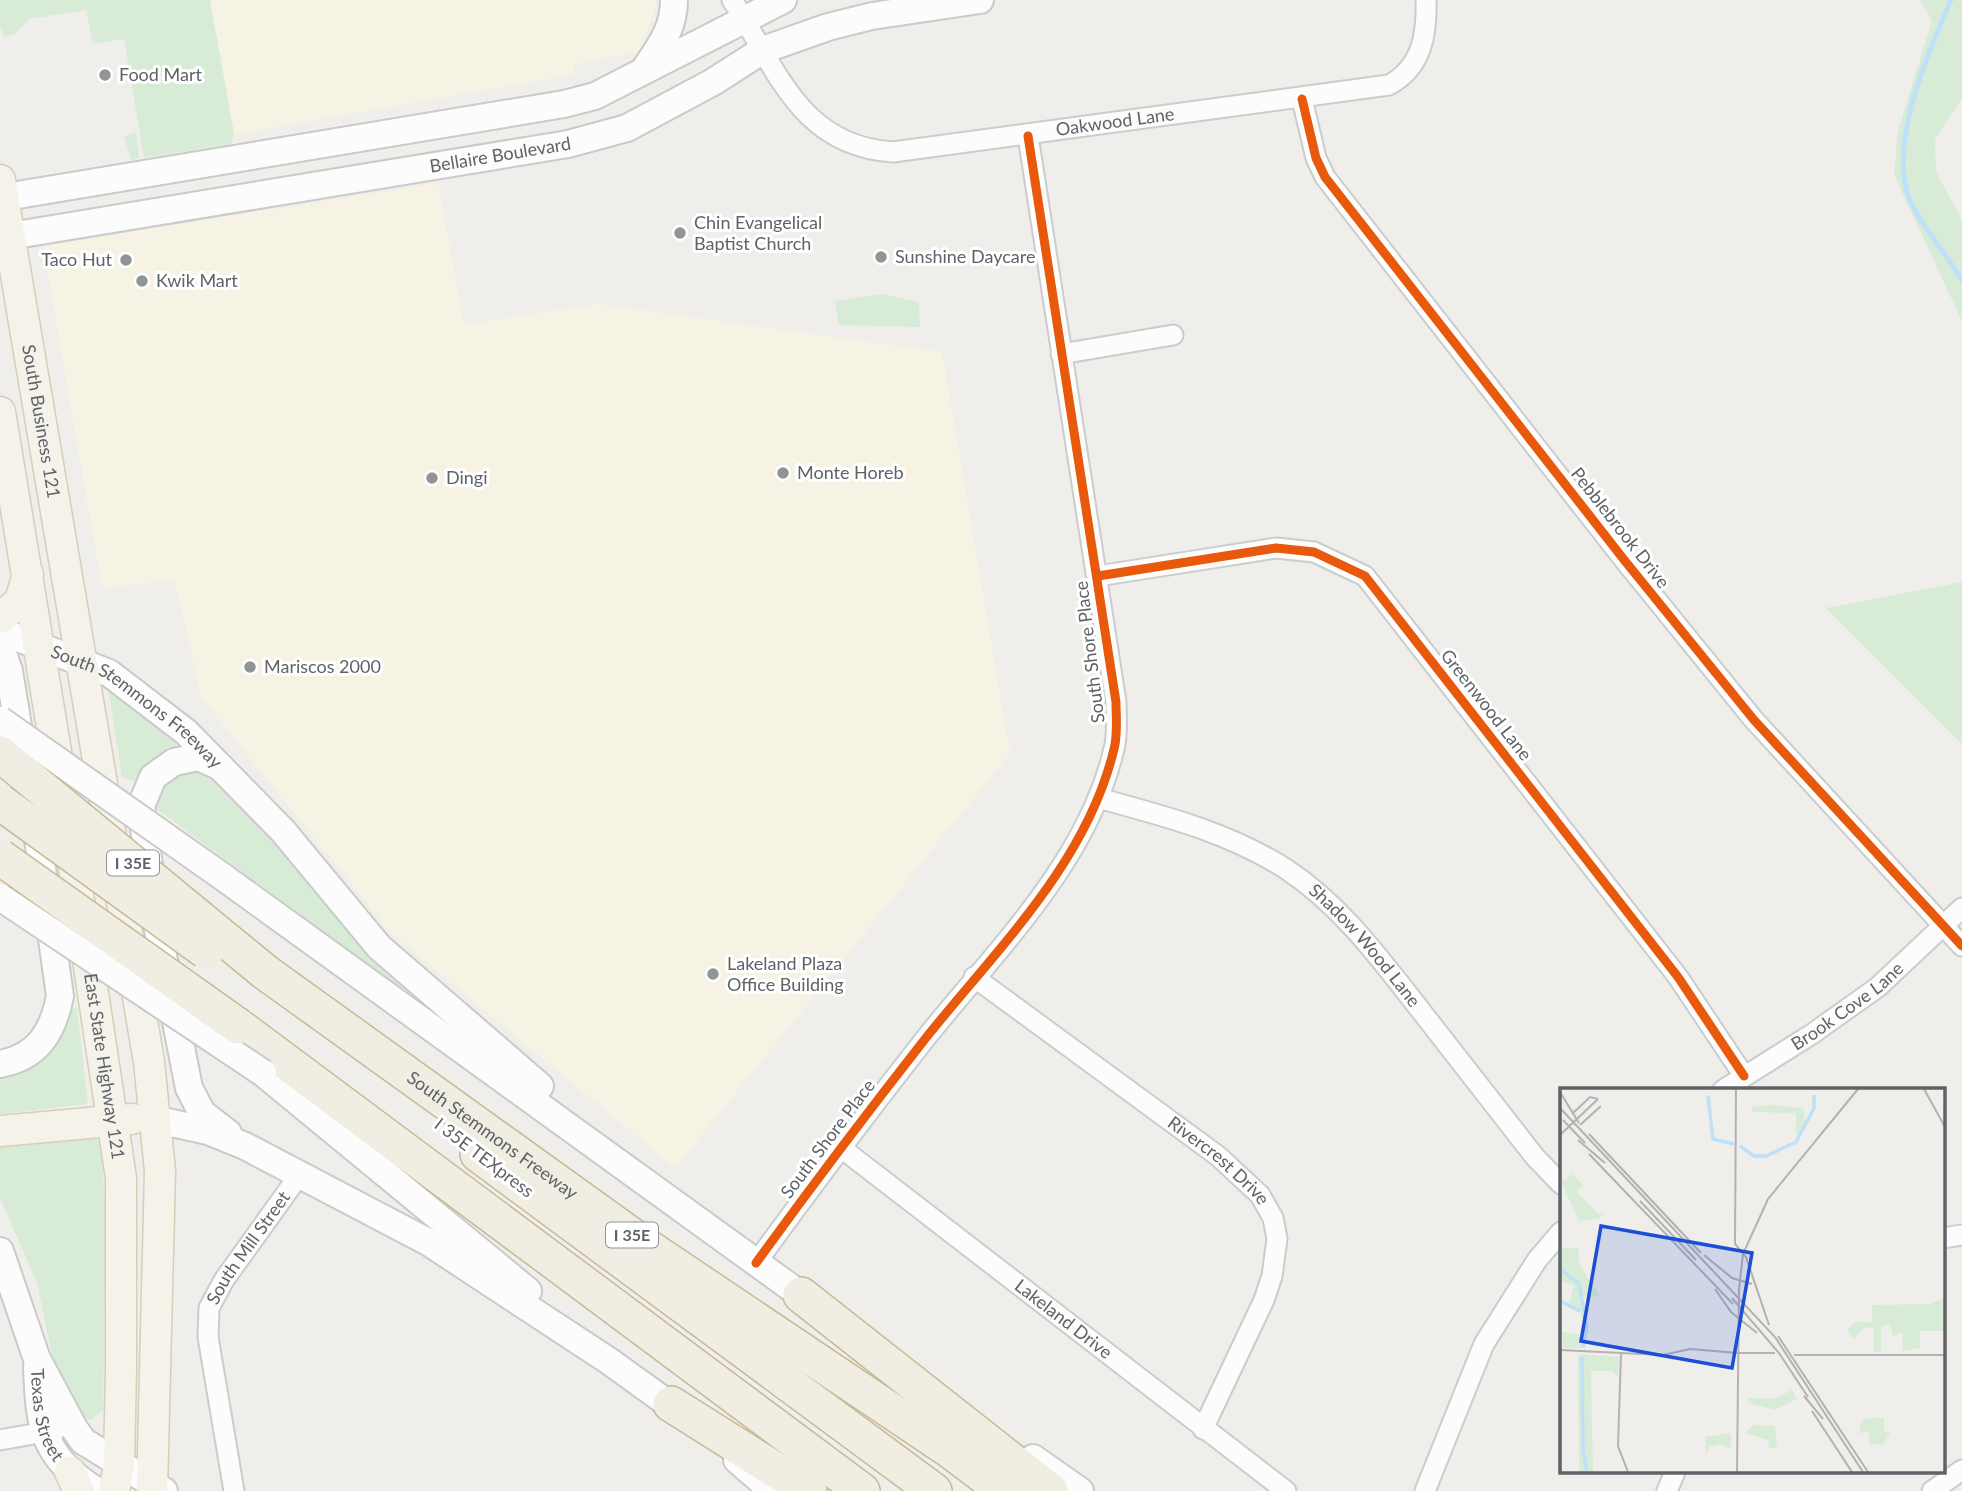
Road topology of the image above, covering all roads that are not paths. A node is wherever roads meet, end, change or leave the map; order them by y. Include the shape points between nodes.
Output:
1 (674, 0) edge
2 (783, 0) edge
3 (979, 0) edge
4 (1426, 0) edge
5 (738, 9) edge
6 (763, 50) junction
7 (642, 72) junction
8 (1303, 99) junction
9 (438, 125) junction
10 (1028, 136) junction
11 (444, 166) junction
12 (1, 192) edge
13 (5, 232) edge
14 (1174, 335) dead end
15 (1061, 354) junction
16 (0, 411) edge
17 (52, 480) junction
18 (28, 574) junction
19 (1098, 576) junction
20 (0, 618) edge
21 (0, 631) edge
22 (0, 644) edge
23 (40, 644) junction
24 (82, 662) junction
25 (0, 720) edge
26 (0, 754) edge
27 (224, 768) junction
28 (1098, 798) junction
29 (0, 802) edge
30 (0, 857) edge
31 (0, 897) edge
32 (1962, 908) edge
33 (1944, 925) junction
34 (1962, 946) edge
35 (253, 974) junction
36 (974, 977) junction
37 (0, 1064) edge
38 (1744, 1076) junction
39 (1726, 1088) edge
40 (112, 1118) junction
41 (154, 1119) junction
42 (3, 1134) edge
43 (245, 1146) junction
44 (840, 1147) junction
45 (300, 1174) junction
46 (1560, 1183) edge
47 (648, 1184) junction
48 (1560, 1233) edge
49 (1962, 1235) edge
50 (1944, 1238) edge
51 (646, 1246) junction
52 (0, 1251) edge
53 (756, 1263) junction
54 (801, 1295) junction
55 (37, 1359) junction
56 (609, 1361) junction
57 (671, 1404) junction
58 (74, 1427) junction
59 (1203, 1429) junction
60 (43, 1432) junction
61 (0, 1440) edge
62 (1962, 1470) edge
63 (1674, 1474) edge
64 (117, 1478) edge
65 (75, 1481) edge
66 (156, 1489) edge
67 (97, 1491) edge
68 (234, 1491) edge
69 (773, 1491) edge
70 (809, 1491) edge
71 (862, 1491) edge
72 (934, 1491) edge
73 (1004, 1491) edge
74 (1050, 1491) edge
75 (1080, 1491) edge
76 (1286, 1491) edge
77 (1425, 1491) edge
78 (1667, 1491) edge
79 (1932, 1491) edge

1 - 7 main road via 666,40
2 - 5 main road
3 - 6 main road, Bellaire Boulevard via 853,20
4 - 8 street, Oakwood Lane via 1420,55 1401,78 1375,88
5 - 6 street, Oakwood Lane
5 - 7 main road
6 - 10 street, Oakwood Lane via 803,113 827,132 865,150 914,152
6 - 11 main road, Bellaire Boulevard via 627,128 568,144
7 - 9 main road via 595,96
8 - 10 street, Oakwood Lane
8 - 33 street, Pebblebrook Drive via 1316,158 1325,177 1754,720
9 - 11 main road
9 - 12 main road
10 - 15 street, South Shore Place
11 - 13 main road, Bellaire Boulevard
12 - 13 main road, South Business 121
13 - 17 main road, South Business 121
14 - 15 street
15 - 19 street, South Shore Place
16 - 17 main road via 32,476
16 - 18 main road
17 - 24 main road, South Business 121
18 - 20 main road via 20,601
18 - 23 main road
19 - 28 street, South Shore Place via 1116,702 1115,747
19 - 38 street, Greenwood Lane via 1276,548 1314,552 1365,576 1678,977
21 - 23 main road, South Stemmons Freeway
22 - 37 main road via 9,671 38,835 60,996 55,1020 35,1050
23 - 24 main road, South Stemmons Freeway
23 - 40 main road, East State Highway 121
24 - 27 main road, South Stemmons Freeway via 109,673 144,697
24 - 41 main road via 149,1062
25 - 47 main road, South Stemmons Freeway, bridge
26 - 35 highway, South Stemmons Freeway / I 35E, bridge
27 - 43 main road via 198,757 174,762 153,777 141,806 157,925 190,1088 202,1114
27 - 47 main road, South Stemmons Freeway via 379,947
28 - 36 street, South Shore Place via 1075,847
28 - 46 street, Shadow Wood Lane via 1230,838 1319,894 1370,946
29 - 35 highway, I 35E TEXpress, bridge
30 - 71 highway, bridge via 238,1026
31 - 56 main road, bridge via 263,1073 461,1233
32 - 33 street, Brook Cove Lane
33 - 34 street, Pebblebrook Drive
33 - 38 street, Brook Cove Lane via 1878,987
35 - 51 highway, South Stemmons Freeway / I 35E
35 - 72 highway, I 35E TEXpress
36 - 44 street, South Shore Place
36 - 59 street, Rivercrest Drive via 1218,1156 1260,1195 1273,1218 1277,1239 1272,1276
38 - 39 street, Brook Cove Lane
40 - 41 main road
40 - 42 main road
40 - 64 main road, East State Highway 121 via 121,1178
41 - 43 main road via 208,1131
41 - 66 main road via 160,1171
43 - 45 main road
44 - 53 street, South Shore Place
44 - 59 street, Lakeland Drive
45 - 56 main road via 428,1242
45 - 68 street, South Mill Street via 223,1280 209,1308 208,1336
47 - 53 main road, South Stemmons Freeway
48 - 77 street via 1537,1260 1484,1344
49 - 50 street
51 - 72 highway via 680,1294
51 - 73 highway, South Stemmons Freeway / I 35E
52 - 55 main road, Texas Street
53 - 54 main road, South Stemmons Freeway
54 - 74 highway
54 - 75 main road, South Stemmons Freeway
55 - 58 main road, Texas Street
55 - 60 main road, Texas Street
56 - 57 main road
57 - 69 main road
57 - 70 highway
58 - 60 street
58 - 64 main road, Texas Street
59 - 76 street, Lakeland Drive
60 - 61 street
60 - 65 main road, Texas Street
62 - 79 street
63 - 78 street
64 - 66 main road
65 - 67 main road, Texas Street

